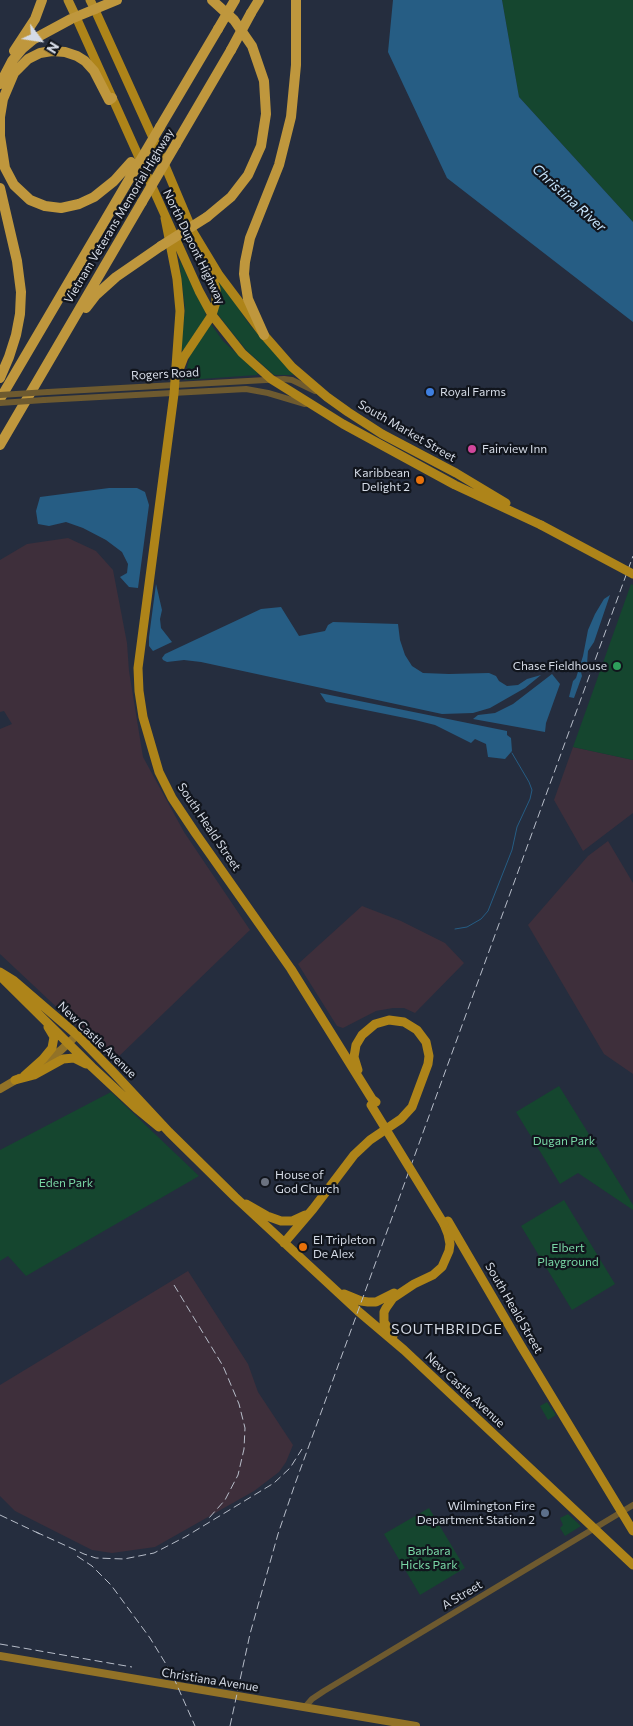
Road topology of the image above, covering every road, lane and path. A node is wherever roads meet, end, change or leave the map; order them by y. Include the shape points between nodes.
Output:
1 (42, 0) edge
2 (68, 0) edge
3 (90, 0) edge
4 (118, 0) edge
5 (235, 0) edge
6 (259, 0) edge
7 (296, 0) edge
8 (213, 1) edge
9 (95, 10) junction
10 (76, 17) junction
11 (0, 76) edge
12 (0, 84) edge
13 (112, 98) junction
14 (132, 167) junction
15 (0, 188) edge
16 (165, 218) junction
17 (193, 232) junction
18 (212, 315) junction
19 (264, 335) junction
20 (47, 366) junction
21 (0, 378) edge
22 (272, 379) junction
23 (174, 389) junction
24 (0, 397) edge
25 (327, 397) junction
26 (0, 403) edge
27 (314, 406) junction
28 (0, 445) edge
29 (526, 517) junction
30 (633, 574) edge
31 (0, 974) edge
32 (30, 1006) junction
33 (77, 1035) junction
34 (69, 1043) junction
35 (92, 1067) junction
36 (20, 1078) junction
37 (360, 1080) junction
38 (0, 1089) edge
39 (169, 1132) junction
40 (235, 1197) junction
41 (313, 1209) junction
42 (446, 1223) junction
43 (284, 1243) junction
44 (414, 1284) junction
45 (339, 1292) junction
46 (404, 1350) junction
47 (633, 1505) edge
48 (621, 1512) junction
49 (593, 1528) junction
50 (633, 1531) edge
51 (632, 1563) edge
52 (0, 1656) edge
53 (305, 1707) junction
54 (416, 1726) edge

1 - 11 highway via 35,19
2 - 10 highway, North Dupont Highway
3 - 9 highway, North Dupont Highway
4 - 9 highway
5 - 14 highway, Vietnam Veterans Memorial Highway, bridge via 160,127
6 - 20 highway, Vietnam Veterans Memorial Highway, bridge
7 - 19 highway via 296,65 291,117 245,262 247,293
8 - 20 highway, bridge via 238,25 255,52 264,82 266,114 261,146 245,180 227,201 124,271 96,295
9 - 10 highway
9 - 17 main road, North Dupont Highway
10 - 12 highway via 30,42 12,61
10 - 13 main road, North Dupont Highway
13 - 14 highway via 109,100 92,67 74,54 52,50 28,58 14,73 3,99 0,136 5,168 14,185 30,200 61,208 94,197
13 - 16 main road, North Dupont Highway
14 - 24 highway, Vietnam Veterans Memorial Highway
15 - 21 highway via 21,292 16,336
16 - 18 main road, North Dupont Highway
16 - 23 main road, South Heald Street via 180,311
17 - 18 main road, South Heald Street via 216,289
17 - 19 main road, North Dupont Highway via 219,275
18 - 22 main road, North Dupont Highway via 242,353
18 - 23 main road, South Heald Street via 184,357
19 - 25 main road, South Market Street via 292,367
20 - 28 highway, Vietnam Veterans Memorial Highway
22 - 23 street, Rogers Road
22 - 25 street, Rogers Road via 292,380
22 - 27 main road, South Market Street
23 - 24 street, Rogers Road, bridge via 48,392
23 - 26 street, Rogers Road, bridge
23 - 27 street, Rogers Road via 268,392
23 - 37 main road, South Heald Street via 138,668 143,717 160,772 172,798 291,969
25 - 29 main road, South Market Street via 382,434
27 - 29 main road, South Market Street via 455,485
29 - 30 main road, South Market Street, bridge
31 - 32 main road, New Castle Avenue
31 - 33 main road, New Castle Avenue via 13,980
32 - 34 main road, New Castle Avenue
32 - 36 main road via 52,1031 54,1041 51,1051
33 - 34 main road
33 - 39 main road, New Castle Avenue
34 - 35 main road, New Castle Avenue
34 - 36 main road
35 - 36 main road via 74,1058 64,1059 34,1075
35 - 39 main road, New Castle Avenue via 157,1126
36 - 38 main road
37 - 41 main road via 354,1057 358,1040 368,1028 381,1021 397,1020 411,1025 422,1035 428,1050 428,1064 412,1107 354,1154
37 - 42 main road, South Heald Street
39 - 40 main road, New Castle Avenue
40 - 41 main road via 281,1221 297,1220
40 - 43 main road, New Castle Avenue
41 - 43 main road
42 - 44 main road, South Heald Street via 449,1251 442,1266 433,1275
42 - 48 main road, South Heald Street
43 - 45 main road, New Castle Avenue
44 - 45 main road via 376,1302 361,1302
44 - 46 main road via 393,1298 384,1312 386,1327
45 - 46 main road, New Castle Avenue
46 - 49 main road, New Castle Avenue
47 - 48 street, A Street
48 - 49 street, A Street
48 - 50 main road, South Heald Street
49 - 51 main road, New Castle Avenue
49 - 53 street, A Street via 324,1691
52 - 53 main road, Christiana Avenue
53 - 54 main road, Christiana Avenue

